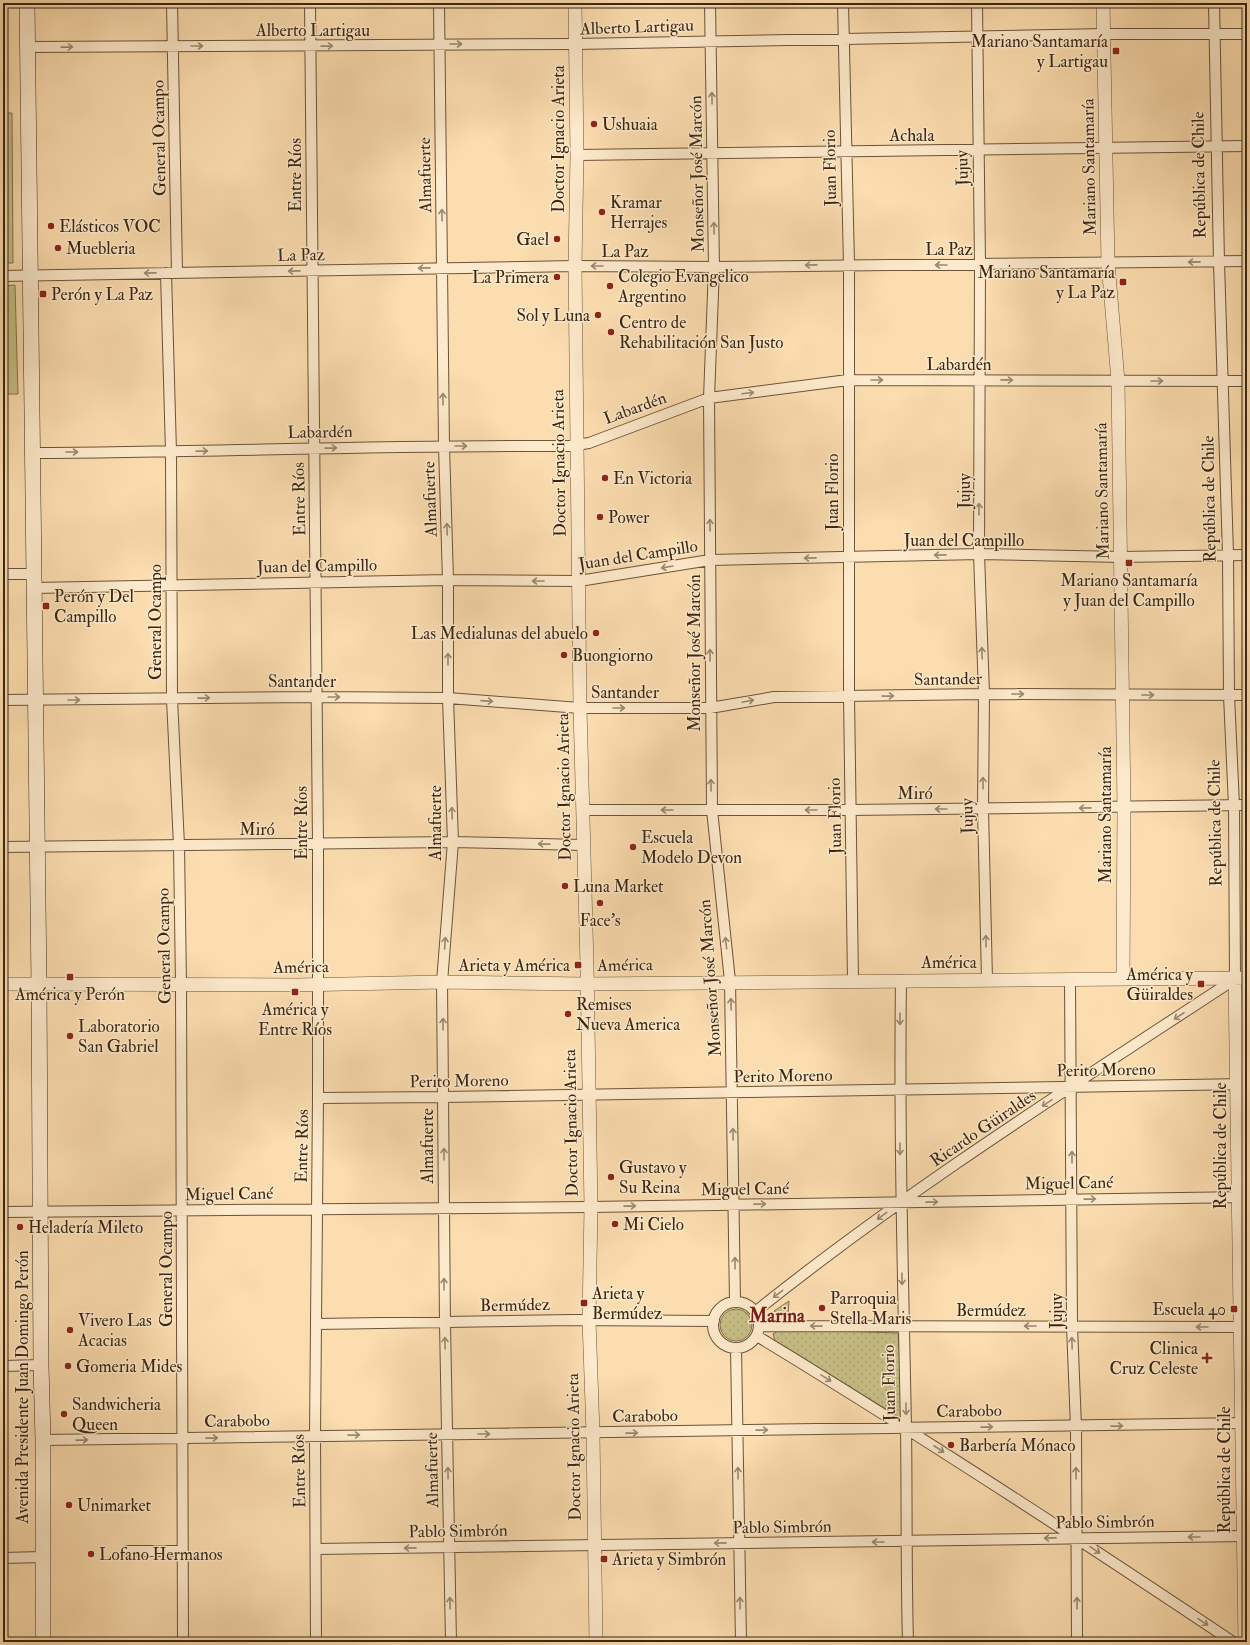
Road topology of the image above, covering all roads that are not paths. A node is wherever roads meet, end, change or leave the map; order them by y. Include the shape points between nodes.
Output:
1 (27, 3) edge
2 (172, 3) edge
3 (310, 3) edge
4 (439, 3) edge
5 (576, 3) edge
6 (710, 3) edge
7 (843, 3) edge
8 (976, 3) edge
9 (1104, 3) edge
10 (1214, 3) edge
11 (1104, 34) junction
12 (1247, 34) edge
13 (1215, 35) junction
14 (977, 37) junction
15 (844, 38) junction
16 (710, 40) junction
17 (439, 44) junction
18 (576, 44) junction
19 (173, 46) junction
20 (28, 47) junction
21 (310, 47) junction
22 (1217, 145) junction
23 (1247, 146) edge
24 (1106, 148) junction
25 (978, 150) junction
26 (846, 151) junction
27 (713, 153) junction
28 (577, 155) junction
29 (1247, 261) edge
30 (1219, 262) junction
31 (1108, 263) junction
32 (849, 265) junction
33 (980, 265) junction
34 (575, 266) junction
35 (714, 267) junction
36 (443, 268) junction
37 (311, 271) junction
38 (166, 273) junction
39 (177, 273) junction
40 (3, 276) edge
41 (31, 276) junction
42 (848, 380) junction
43 (980, 380) junction
44 (1118, 381) junction
45 (1224, 381) junction
46 (1247, 381) edge
47 (709, 398) junction
48 (444, 446) junction
49 (577, 446) junction
50 (314, 448) junction
51 (171, 452) junction
52 (32, 453) junction
53 (979, 554) junction
54 (1228, 555) junction
55 (1247, 555) edge
56 (849, 557) junction
57 (1121, 557) junction
58 (710, 560) junction
59 (3, 574) edge
60 (448, 580) junction
61 (34, 581) junction
62 (579, 581) junction
63 (316, 583) junction
64 (171, 584) junction
65 (984, 694) junction
66 (1122, 695) junction
67 (1229, 695) junction
68 (1247, 695) edge
69 (849, 696) junction
70 (316, 697) junction
71 (448, 698) junction
72 (172, 699) junction
73 (3, 700) edge
74 (35, 700) junction
75 (580, 708) junction
76 (710, 708) junction
77 (1247, 805) edge
78 (1234, 806) junction
79 (1124, 807) junction
80 (983, 809) junction
81 (583, 810) junction
82 (712, 810) junction
83 (851, 810) junction
84 (453, 842) junction
85 (318, 844) junction
86 (583, 844) junction
87 (179, 845) junction
88 (3, 847) edge
89 (37, 847) junction
90 (1070, 979) junction
91 (1124, 979) junction
92 (1241, 979) edge
93 (853, 980) junction
94 (901, 980) junction
95 (987, 980) junction
96 (730, 981) junction
97 (442, 982) junction
98 (3, 984) edge
99 (39, 984) junction
100 (587, 984) junction
101 (181, 985) junction
102 (317, 985) junction
103 (1242, 1084) edge
104 (1071, 1087) junction
105 (900, 1090) junction
106 (733, 1092) junction
107 (589, 1095) junction
108 (443, 1097) junction
109 (318, 1098) junction
110 (1242, 1197) edge
111 (1072, 1199) junction
112 (901, 1203) junction
113 (735, 1204) junction
114 (591, 1207) junction
115 (444, 1208) junction
116 (317, 1209) junction
117 (182, 1210) junction
118 (40, 1211) junction
119 (3, 1212) edge
120 (735, 1302) junction
121 (755, 1312) junction
122 (589, 1320) junction
123 (714, 1321) junction
124 (445, 1323) junction
125 (316, 1324) junction
126 (904, 1326) junction
127 (1072, 1326) junction
128 (1244, 1327) edge
129 (758, 1330) junction
130 (736, 1348) junction
131 (41, 1365) junction
132 (3, 1366) edge
133 (1244, 1423) edge
134 (1076, 1426) junction
135 (906, 1428) junction
136 (737, 1431) junction
137 (593, 1433) junction
138 (447, 1434) junction
139 (315, 1436) junction
140 (183, 1438) junction
141 (43, 1440) junction
142 (1245, 1536) edge
143 (1077, 1538) junction
144 (906, 1542) junction
145 (739, 1543) junction
146 (594, 1546) junction
147 (449, 1547) junction
148 (316, 1549) junction
149 (127, 1551) dead end
150 (183, 1551) junction
151 (42, 1557) junction
152 (3, 1558) edge
153 (43, 1642) edge
154 (183, 1642) edge
155 (316, 1642) edge
156 (451, 1642) edge
157 (596, 1642) edge
158 (740, 1642) edge
159 (908, 1642) edge
160 (1077, 1642) edge
161 (1233, 1642) edge
162 (1245, 1642) edge

1 - 20 main road, Avenida Presidente Juan Domingo Perón
2 - 19 street, General Ocampo
3 - 21 street, Entre Ríos
4 - 17 street, Almafuerte
5 - 18 street, Doctor Ignacio Arieta
6 - 16 street, Monseñor José Marcón
7 - 15 street, Juan Florio
8 - 14 street, Jujuy
9 - 11 street, Mariano Santamaría
10 - 13 street, República de Chile
11 - 13 street, Alberto Lartigau
11 - 14 street, Alberto Lartigau
11 - 24 street, Mariano Santamaría
12 - 13 street, Alberto Lartigau
13 - 22 street, República de Chile
14 - 15 street, Alberto Lartigau
14 - 25 street, Jujuy
15 - 16 street, Alberto Lartigau
15 - 26 street, Juan Florio
16 - 18 street, Alberto Lartigau
27 -> 16 street, Monseñor José Marcón
17 -> 18 street, Alberto Lartigau
21 -> 17 street, Alberto Lartigau
36 -> 17 street, Almafuerte
18 - 28 street, Doctor Ignacio Arieta
20 -> 19 street, Alberto Lartigau
19 -> 21 street, Alberto Lartigau
19 - 39 street, General Ocampo
20 - 41 main road, Avenida Presidente Juan Domingo Perón
21 - 37 street, Entre Ríos
22 - 23 street, Achala
22 - 24 street, Achala
22 - 30 street, República de Chile
24 - 25 street, Achala
24 - 31 street, Mariano Santamaría
25 - 26 street, Achala
25 - 33 street, Jujuy
26 - 27 street, Achala
26 - 32 street, Juan Florio
27 - 28 street, Achala
35 -> 27 street, Monseñor José Marcón
28 - 34 street, Doctor Ignacio Arieta
29 - 30 street, La Paz
30 -> 31 street, La Paz
30 - 45 street, República de Chile
31 - 33 street, La Paz
31 - 44 street, Mariano Santamaría
33 -> 32 street, La Paz
32 -> 35 street, La Paz
32 - 42 street, Juan Florio
33 - 43 street, Jujuy
35 -> 34 street, La Paz
34 - 36 street, La Paz
34 - 49 street, Doctor Ignacio Arieta
35 - 47 street, Monseñor José Marcón
36 -> 37 street, La Paz
48 -> 36 street, Almafuerte
37 -> 39 street, La Paz
37 - 50 street, Entre Ríos
38 - 39 street, La Paz
38 -> 41 street, La Paz
38 - 51 street, General Ocampo
40 - 41 street, La Paz
41 - 52 main road, Avenida Presidente Juan Domingo Perón
42 -> 43 street, Labardén
47 -> 42 street, Labardén
42 - 56 street, Juan Florio
43 -> 44 street, Labardén
53 -> 43 street, Jujuy
44 -> 45 street, Labardén
44 - 57 street, Mariano Santamaría
45 - 46 street, Labardén
45 - 54 street, República de Chile
47 - 49 street, Labardén
58 -> 47 street, Monseñor José Marcón
48 -> 49 street, Labardén
50 -> 48 street, Labardén
60 -> 48 street, Almafuerte
49 - 62 street, Doctor Ignacio Arieta
51 -> 50 street, Labardén
50 - 63 street, Entre Ríos
52 -> 51 street, Labardén
51 - 64 street, General Ocampo
52 - 61 main road, Avenida Presidente Juan Domingo Perón
53 -> 56 street, Juan del Campillo
53 - 57 street, Juan del Campillo
65 -> 53 street, Jujuy
54 - 55 street, Juan del Campillo
54 - 57 street, Juan del Campillo
54 - 67 street, República de Chile
56 -> 58 street, Juan del Campillo
56 - 69 street, Juan Florio
57 - 66 street, Mariano Santamaría
58 -> 62 street, Juan del Campillo
76 -> 58 street, Monseñor José Marcón
59 - 61 street, Juan del Campillo
62 -> 60 street, Juan del Campillo
60 - 63 street, Juan del Campillo
71 -> 60 street, Almafuerte
61 - 64 street, Juan del Campillo
61 - 74 main road, Avenida Presidente Juan Domingo Perón
62 - 75 street, Doctor Ignacio Arieta
63 - 64 street, Juan del Campillo
63 - 70 street, Entre Ríos
64 - 72 street, General Ocampo
65 -> 66 street, Santander
69 -> 65 street, Santander
80 -> 65 street, Jujuy
66 -> 67 street, Santander
66 - 79 street, Mariano Santamaría
67 - 68 street, Santander
67 - 78 street, República de Chile
76 -> 69 street, Santander via 774,697
69 - 83 street, Juan Florio
70 -> 71 street, Santander
72 -> 70 street, Santander
70 - 85 street, Entre Ríos
71 -> 75 street, Santander
84 -> 71 street, Almafuerte
74 -> 72 street, Santander
72 - 87 street, General Ocampo
73 - 74 street, Santander
74 - 89 main road, Avenida Presidente Juan Domingo Perón
75 -> 76 street, Santander
75 - 81 street, Doctor Ignacio Arieta
82 -> 76 street, Monseñor José Marcón
77 - 78 street, Miró
78 - 79 street, Miró
78 - 92 street, República de Chile
79 -> 80 street, Miró
79 - 91 street, Mariano Santamaría
80 -> 83 street, Miró
95 -> 80 street, Jujuy
82 -> 81 street, Miró
81 - 86 street, Doctor Ignacio Arieta
83 -> 82 street, Miró
96 -> 82 street, Monseñor José Marcón
83 - 93 street, Juan Florio
84 - 85 street, Miró
86 -> 84 street, Miró
97 -> 84 street, Almafuerte
85 - 87 street, Miró
85 - 102 street, Entre Ríos
86 - 100 street, Doctor Ignacio Arieta
87 - 89 street, Miró
87 - 101 street, General Ocampo
88 - 89 street, Miró
89 - 99 main road, Avenida Presidente Juan Domingo Perón
90 - 91 street, América
90 - 95 street, América
90 - 104 street, Jujuy
91 - 92 street, América
92 - 103 street, República de Chile
92 -> 104 street, Ricardo Güiraldes
93 - 94 street, América
93 - 96 street, América
94 - 95 street, América
94 -> 105 street, Juan Florio
96 - 100 street, América
106 -> 96 street, Monseñor José Marcón
97 - 100 street, América
97 - 102 street, América
108 -> 97 street, Almafuerte
98 - 99 street, América
99 - 101 street, América
99 - 118 main road, Avenida Presidente Juan Domingo Perón
100 - 107 street, Doctor Ignacio Arieta
101 - 102 street, América
101 - 117 street, General Ocampo
102 - 109 street, Entre Ríos
103 - 104 street, Perito Moreno
103 - 110 street, República de Chile
104 - 105 street, Perito Moreno
111 -> 104 street, Jujuy
104 -> 112 street, Ricardo Güiraldes
105 - 106 street, Perito Moreno
105 -> 112 street, Juan Florio
106 - 107 street, Perito Moreno
113 -> 106 street, Monseñor José Marcón
107 - 108 street, Perito Moreno
107 - 114 street, Doctor Ignacio Arieta
108 - 109 street, Perito Moreno
115 -> 108 street, Almafuerte
109 - 116 street, Entre Ríos
111 -> 110 street, Miguel Cané
110 - 128 street, República de Chile
112 -> 111 street, Miguel Cané
111 - 127 street, Jujuy
113 -> 112 street, Miguel Cané
112 -> 121 street, Ricardo Güiraldes
112 -> 126 street, Juan Florio
114 -> 113 street, Miguel Cané
120 -> 113 street, Monseñor José Marcón
114 - 115 street, Miguel Cané
114 - 122 street, Doctor Ignacio Arieta
115 - 116 street, Miguel Cané
124 -> 115 street, Almafuerte
116 - 117 street, Miguel Cané
116 - 125 street, Entre Ríos
117 - 118 street, Miguel Cané
117 - 140 street, General Ocampo
118 - 119 street, Miguel Cané
118 - 131 main road, Avenida Presidente Juan Domingo Perón
120 - 121 street via 746,1305
120 - 123 street via 723,1307
121 - 129 street
122 - 123 street, Bermúdez
122 - 124 street, Bermúdez
122 - 137 street, Doctor Ignacio Arieta
123 - 130 street via 720,1342
124 - 125 street, Bermúdez
138 -> 124 street, Almafuerte
125 - 139 street, Entre Ríos
127 -> 126 street, Bermúdez
126 -> 129 street, Bermúdez
126 -> 135 street, Juan Florio
128 -> 127 street, Bermúdez
134 -> 127 street, Jujuy
128 - 133 street, República de Chile
129 - 130 street via 747,1346
129 -> 135 street
130 - 136 street
131 - 132 street
131 - 141 main road, Avenida Presidente Juan Domingo Perón
134 -> 133 street, Carabobo
133 - 142 street, República de Chile
135 -> 134 street, Carabobo
143 -> 134 street, Jujuy
136 -> 135 street, Carabobo
135 -> 143 street
135 - 144 street, Juan Florio
137 -> 136 street, Carabobo
145 -> 136 street
138 -> 137 street, Carabobo
137 - 146 street, Doctor Ignacio Arieta
139 -> 138 street, Carabobo
147 -> 138 street, Almafuerte
140 -> 139 street, Carabobo
139 - 148 street, Entre Ríos
141 -> 140 street, Carabobo
140 - 150 street, General Ocampo
141 - 151 main road, Avenida Presidente Juan Domingo Perón
142 -> 143 street, Pablo Simbrón
142 - 162 street, República de Chile
143 -> 144 street, Pablo Simbrón
160 -> 143 street, Jujuy
143 -> 161 street
144 -> 145 street, Pablo Simbrón
144 - 159 street, Juan Florio
145 -> 146 street, Pablo Simbrón
158 -> 145 street
146 - 147 street, Pablo Simbrón
146 - 157 street, Doctor Ignacio Arieta
147 -> 148 street, Pablo Simbrón
156 -> 147 street, Almafuerte
148 - 155 street, Entre Ríos
149 - 150 street
150 - 154 street, General Ocampo
151 - 152 street
151 - 153 main road, Avenida Presidente Juan Domingo Perón

